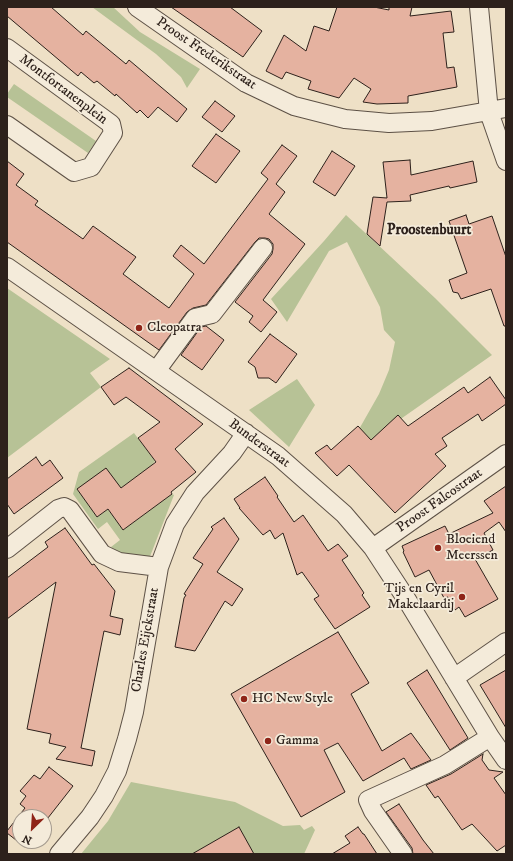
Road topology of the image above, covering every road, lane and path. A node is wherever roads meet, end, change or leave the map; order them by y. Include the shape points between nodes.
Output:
1 (137, 7) edge
2 (479, 7) edge
3 (9, 53) edge
4 (498, 110) edge
5 (7, 125) edge
6 (506, 161) edge
7 (263, 248) dead end
8 (7, 266) edge
9 (156, 371) junction
10 (246, 433) junction
11 (506, 454) edge
12 (373, 548) junction
13 (7, 549) edge
14 (159, 567) junction
15 (506, 642) edge
16 (454, 678) junction
17 (490, 737) junction
18 (506, 760) edge
19 (59, 854) edge
20 (403, 854) edge

1 - 4 street, Proost Frederikstraat via 246,83 294,106 345,119 389,122 432,121
2 - 4 street
3 - 5 street, Montfortanenplein via 111,124 113,133 91,167 74,172
4 - 6 street
7 - 9 street via 212,314 195,318
8 - 9 street, Bunderstraat
9 - 10 street, Bunderstraat
10 - 12 street, Bunderstraat via 309,482 344,514
10 - 14 street, Charles Eijckstraat via 184,508 175,524
11 - 12 street, Proost Falcostraat
12 - 16 street, Bunderstraat
13 - 14 street via 64,507 70,510 102,554 119,562
14 - 19 street, Charles Eijckstraat via 134,712 117,771 90,817
15 - 16 street
16 - 17 street, Bunderstraat
17 - 18 street, Bunderstraat
17 - 20 street via 445,766 368,800

